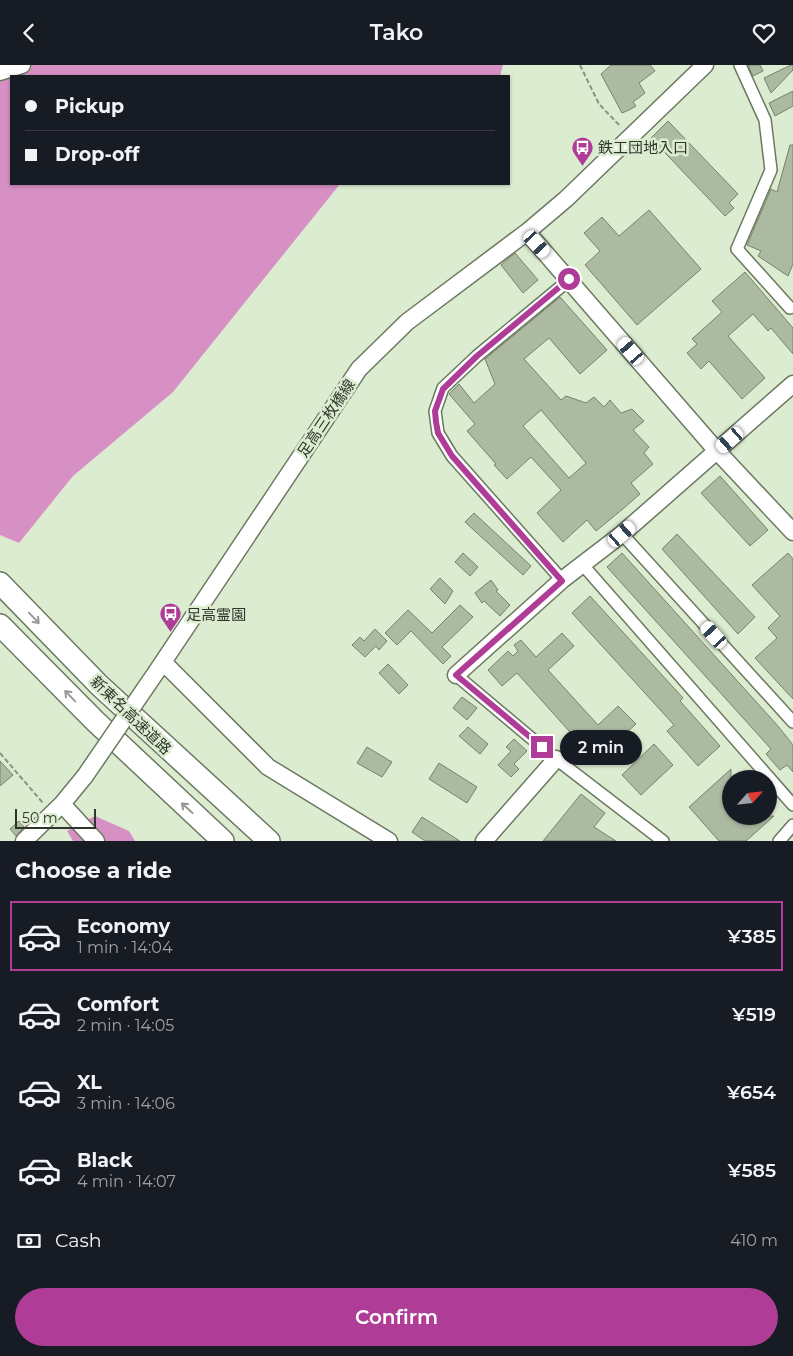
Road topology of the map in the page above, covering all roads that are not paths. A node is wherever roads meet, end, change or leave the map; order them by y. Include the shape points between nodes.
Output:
1 (22, 65) edge
2 (705, 65) edge
3 (740, 65) edge
4 (0, 72) edge
5 (527, 232) junction
6 (569, 279) junction
7 (792, 307) edge
8 (793, 384) edge
9 (717, 451) junction
10 (793, 532) edge
11 (622, 534) junction
12 (582, 564) junction
13 (562, 581) junction
14 (0, 583) edge
15 (0, 625) edge
16 (160, 667) junction
17 (456, 675) joint
18 (99, 685) junction
19 (793, 722) edge
20 (556, 759) junction
21 (793, 805) edge
22 (57, 809) junction
23 (793, 825) edge
24 (24, 841) edge
25 (96, 841) edge
26 (223, 841) edge
27 (269, 841) edge
28 (285, 841) edge
29 (389, 841) edge
30 (484, 841) edge
31 (663, 841) edge
32 (779, 841) edge

1 - 4 street
2 - 5 street, 足高三枚橋線 via 566,199
3 - 7 street via 765,120 771,170 737,249
5 - 6 street
5 - 16 street, 足高三枚橋線 via 407,322 359,369
6 - 9 street
6 - 13 street via 443,389 435,411 438,433 452,456
8 - 9 street
9 - 10 street
9 - 11 street
11 - 12 street
11 - 19 street
12 - 13 street
12 - 21 street
13 - 17 street
14 -> 18 highway, 新東名高速道路
26 -> 15 highway, 新東名高速道路 via 95,721
16 - 22 street, 足高三枚橋線, bridge via 85,776
16 - 29 street via 268,767
17 - 20 street
18 - 27 highway, 新東名高速道路
18 - 28 highway
20 - 30 street
20 - 31 street
22 - 24 street, 足高三枚橋線
22 - 25 street
23 - 32 street

